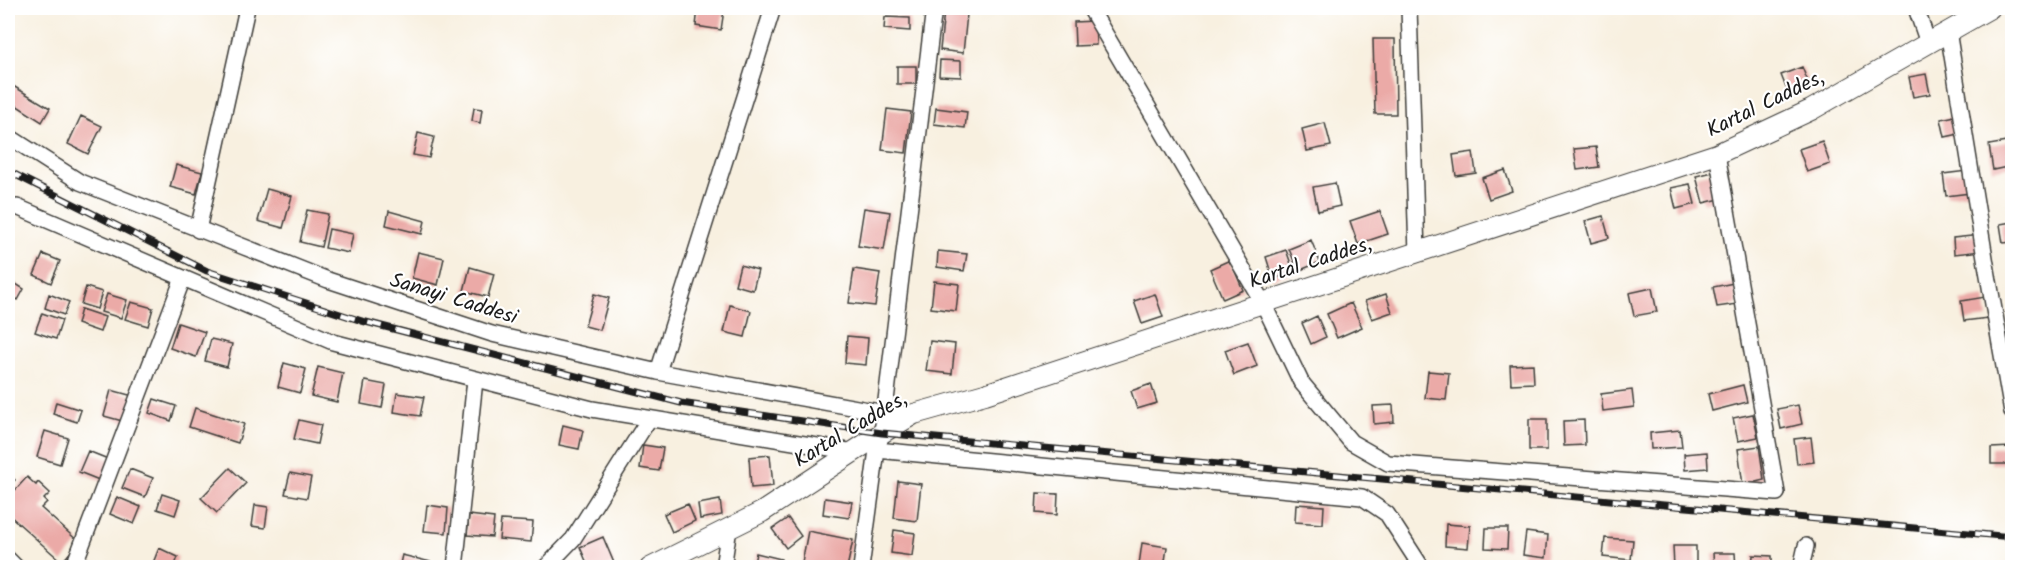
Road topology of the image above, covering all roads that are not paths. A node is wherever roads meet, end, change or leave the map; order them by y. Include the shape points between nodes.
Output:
1 (247, 8) edge
2 (773, 8) edge
3 (934, 8) edge
4 (1090, 8) edge
5 (1409, 8) edge
6 (1916, 8) edge
7 (1990, 8) edge
8 (1948, 31) junction
9 (1928, 43) junction
10 (8, 136) edge
11 (1718, 154) junction
12 (17, 207) dead end
13 (198, 230) junction
14 (1418, 253) junction
15 (183, 278) junction
16 (1263, 303) junction
17 (658, 372) junction
18 (474, 380) junction
19 (2013, 411) edge
20 (885, 413) junction
21 (914, 414) junction
22 (649, 419) junction
23 (880, 441) junction
24 (854, 452) junction
25 (729, 528) junction
26 (1806, 546) dead end
27 (73, 567) edge
28 (455, 567) edge
29 (545, 567) edge
30 (650, 567) edge
31 (723, 567) edge
32 (861, 567) edge
33 (1422, 567) edge
34 (1801, 567) edge

1 - 13 street
2 - 17 street
3 - 20 street
4 - 16 street
5 - 14 street
6 - 9 street
7 - 8 main road, Kartal Caddes,
8 - 9 main road, Kartal Caddes,
8 - 19 street
9 - 11 main road, Kartal Caddes, via 1811,110
10 - 13 street, Sanayi Caddesi via 80,182
11 - 14 main road, Kartal Caddes,
11 - 16 street via 1777,493 1388,463 1351,442 1301,382
12 - 15 street
13 - 17 street, Sanayi Caddesi via 328,280 492,334
14 - 16 main road, Kartal Caddes,
15 - 18 street via 333,342
15 - 27 street
16 - 21 main road, Kartal Caddes,
17 - 20 street, Sanayi Caddesi
18 - 22 street via 592,410
18 - 28 street
20 - 21 street, Sanayi Caddesi
20 - 23 street
21 - 23 main road, Kartal Caddes,
22 - 24 street
22 - 29 street via 573,539
23 - 24 main road, Kartal Caddes,
23 - 32 street
23 - 33 street via 1362,497 1387,514
24 - 25 main road, Kartal Caddes, via 762,512
25 - 30 main road, Kartal Caddes,
25 - 31 street
26 - 34 street

